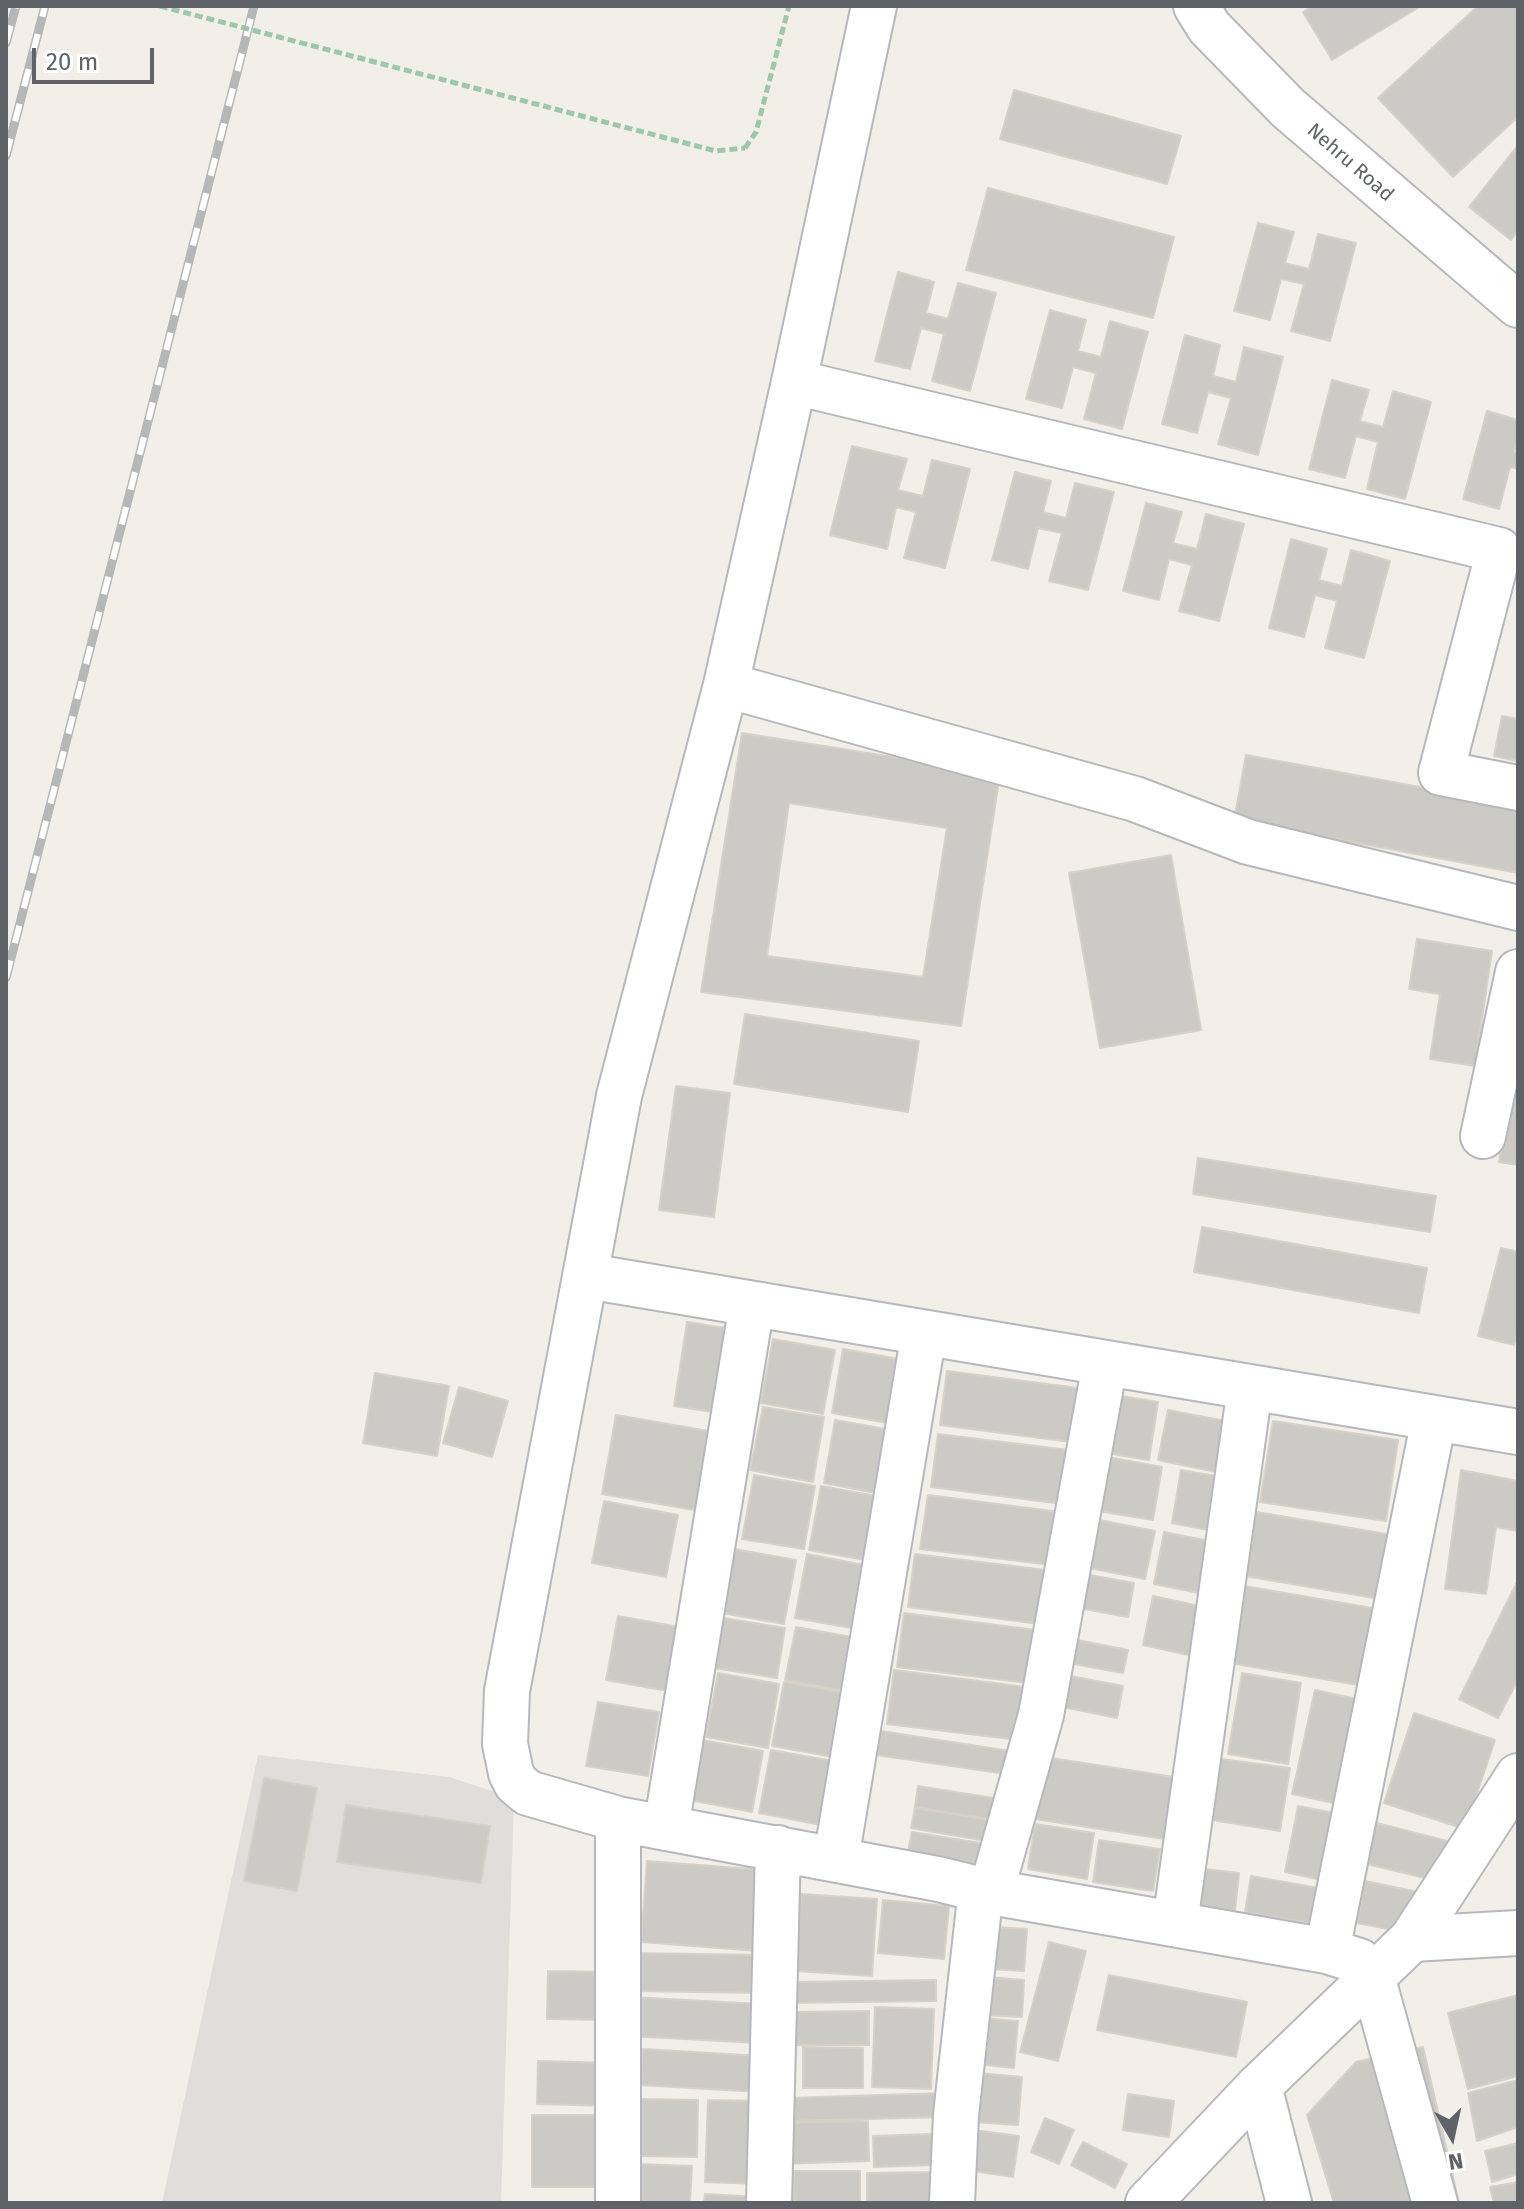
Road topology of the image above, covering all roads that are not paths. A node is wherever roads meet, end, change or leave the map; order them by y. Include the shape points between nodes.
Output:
1 (874, 6) edge
2 (1196, 6) edge
3 (1518, 305) edge
4 (794, 382) junction
5 (726, 685) junction
6 (1518, 788) edge
7 (1518, 908) edge
8 (1518, 972) edge
9 (1483, 1136) dead end
10 (587, 1276) junction
11 (752, 1304) junction
12 (924, 1333) junction
13 (1105, 1364) junction
14 (1250, 1388) junction
15 (1434, 1419) junction
16 (1518, 1432) edge
17 (1518, 1776) edge
18 (618, 1819) junction
19 (666, 1828) junction
20 (778, 1848) junction
21 (836, 1859) junction
22 (986, 1890) junction
23 (1175, 1923) junction
24 (1518, 1933) edge
25 (1412, 1939) junction
26 (1327, 1951) junction
27 (1372, 1976) junction
28 (1259, 2086) junction
29 (618, 2203) edge
30 (769, 2203) edge
31 (952, 2203) edge
32 (1148, 2203) edge
33 (1289, 2203) edge
34 (1435, 2203) edge

1 - 4 street
2 - 3 street, Nehru Road via 1209,27 1288,108
4 - 5 street
4 - 6 street via 1498,551 1441,773
5 - 7 street via 1135,799 1248,842
5 - 10 street via 619,1096
8 - 9 street
10 - 11 street
10 - 18 street via 507,1691 505,1744 511,1773 528,1793
11 - 12 street
11 - 19 street
12 - 13 street
12 - 21 street
13 - 14 street
13 - 22 street via 1041,1715
14 - 15 street
14 - 23 street
15 - 16 street
15 - 26 street
17 - 25 street
18 - 19 street
18 - 29 street
19 - 20 street
20 - 21 street
20 - 30 street
21 - 22 street
22 - 23 street
22 - 31 street via 956,2115
23 - 26 street
24 - 25 street
25 - 27 street
26 - 27 street via 1359,1961
27 - 28 street
27 - 34 street
28 - 32 street
28 - 33 street

